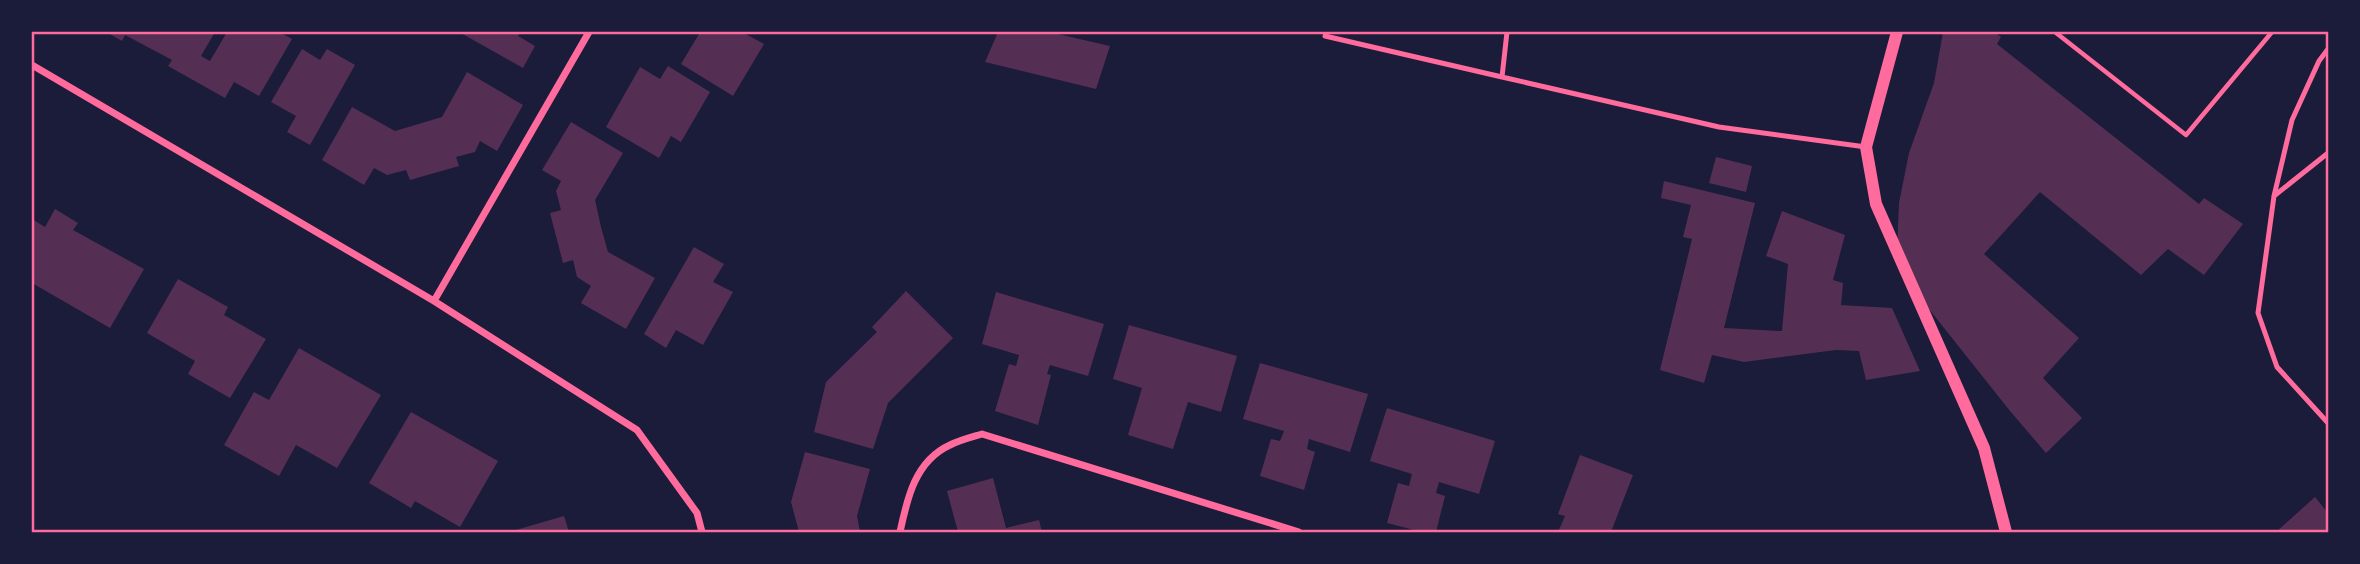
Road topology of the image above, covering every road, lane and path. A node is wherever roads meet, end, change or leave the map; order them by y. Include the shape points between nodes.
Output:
1 (589, 32) edge
2 (1507, 32) edge
3 (1897, 32) edge
4 (2055, 32) edge
5 (2272, 32) edge
6 (1325, 36) dead end
7 (2329, 49) edge
8 (32, 65) edge
9 (1502, 76) junction
10 (1866, 147) junction
11 (2329, 153) edge
12 (2274, 197) junction
13 (433, 301) junction
14 (2329, 423) edge
15 (702, 533) edge
16 (900, 533) edge
17 (1299, 533) edge
18 (2006, 533) edge

1 - 13 street
2 - 9 lane
3 - 10 street
4 - 5 path via 2186,135
6 - 9 lane
7 - 12 lane via 2292,120
8 - 13 street
9 - 10 lane via 1719,127
10 - 18 street via 1876,204 1984,448
11 - 12 lane
12 - 14 lane via 2258,313 2277,367
13 - 15 street via 637,430 697,513
16 - 17 street via 909,491 926,463 948,445 982,434

